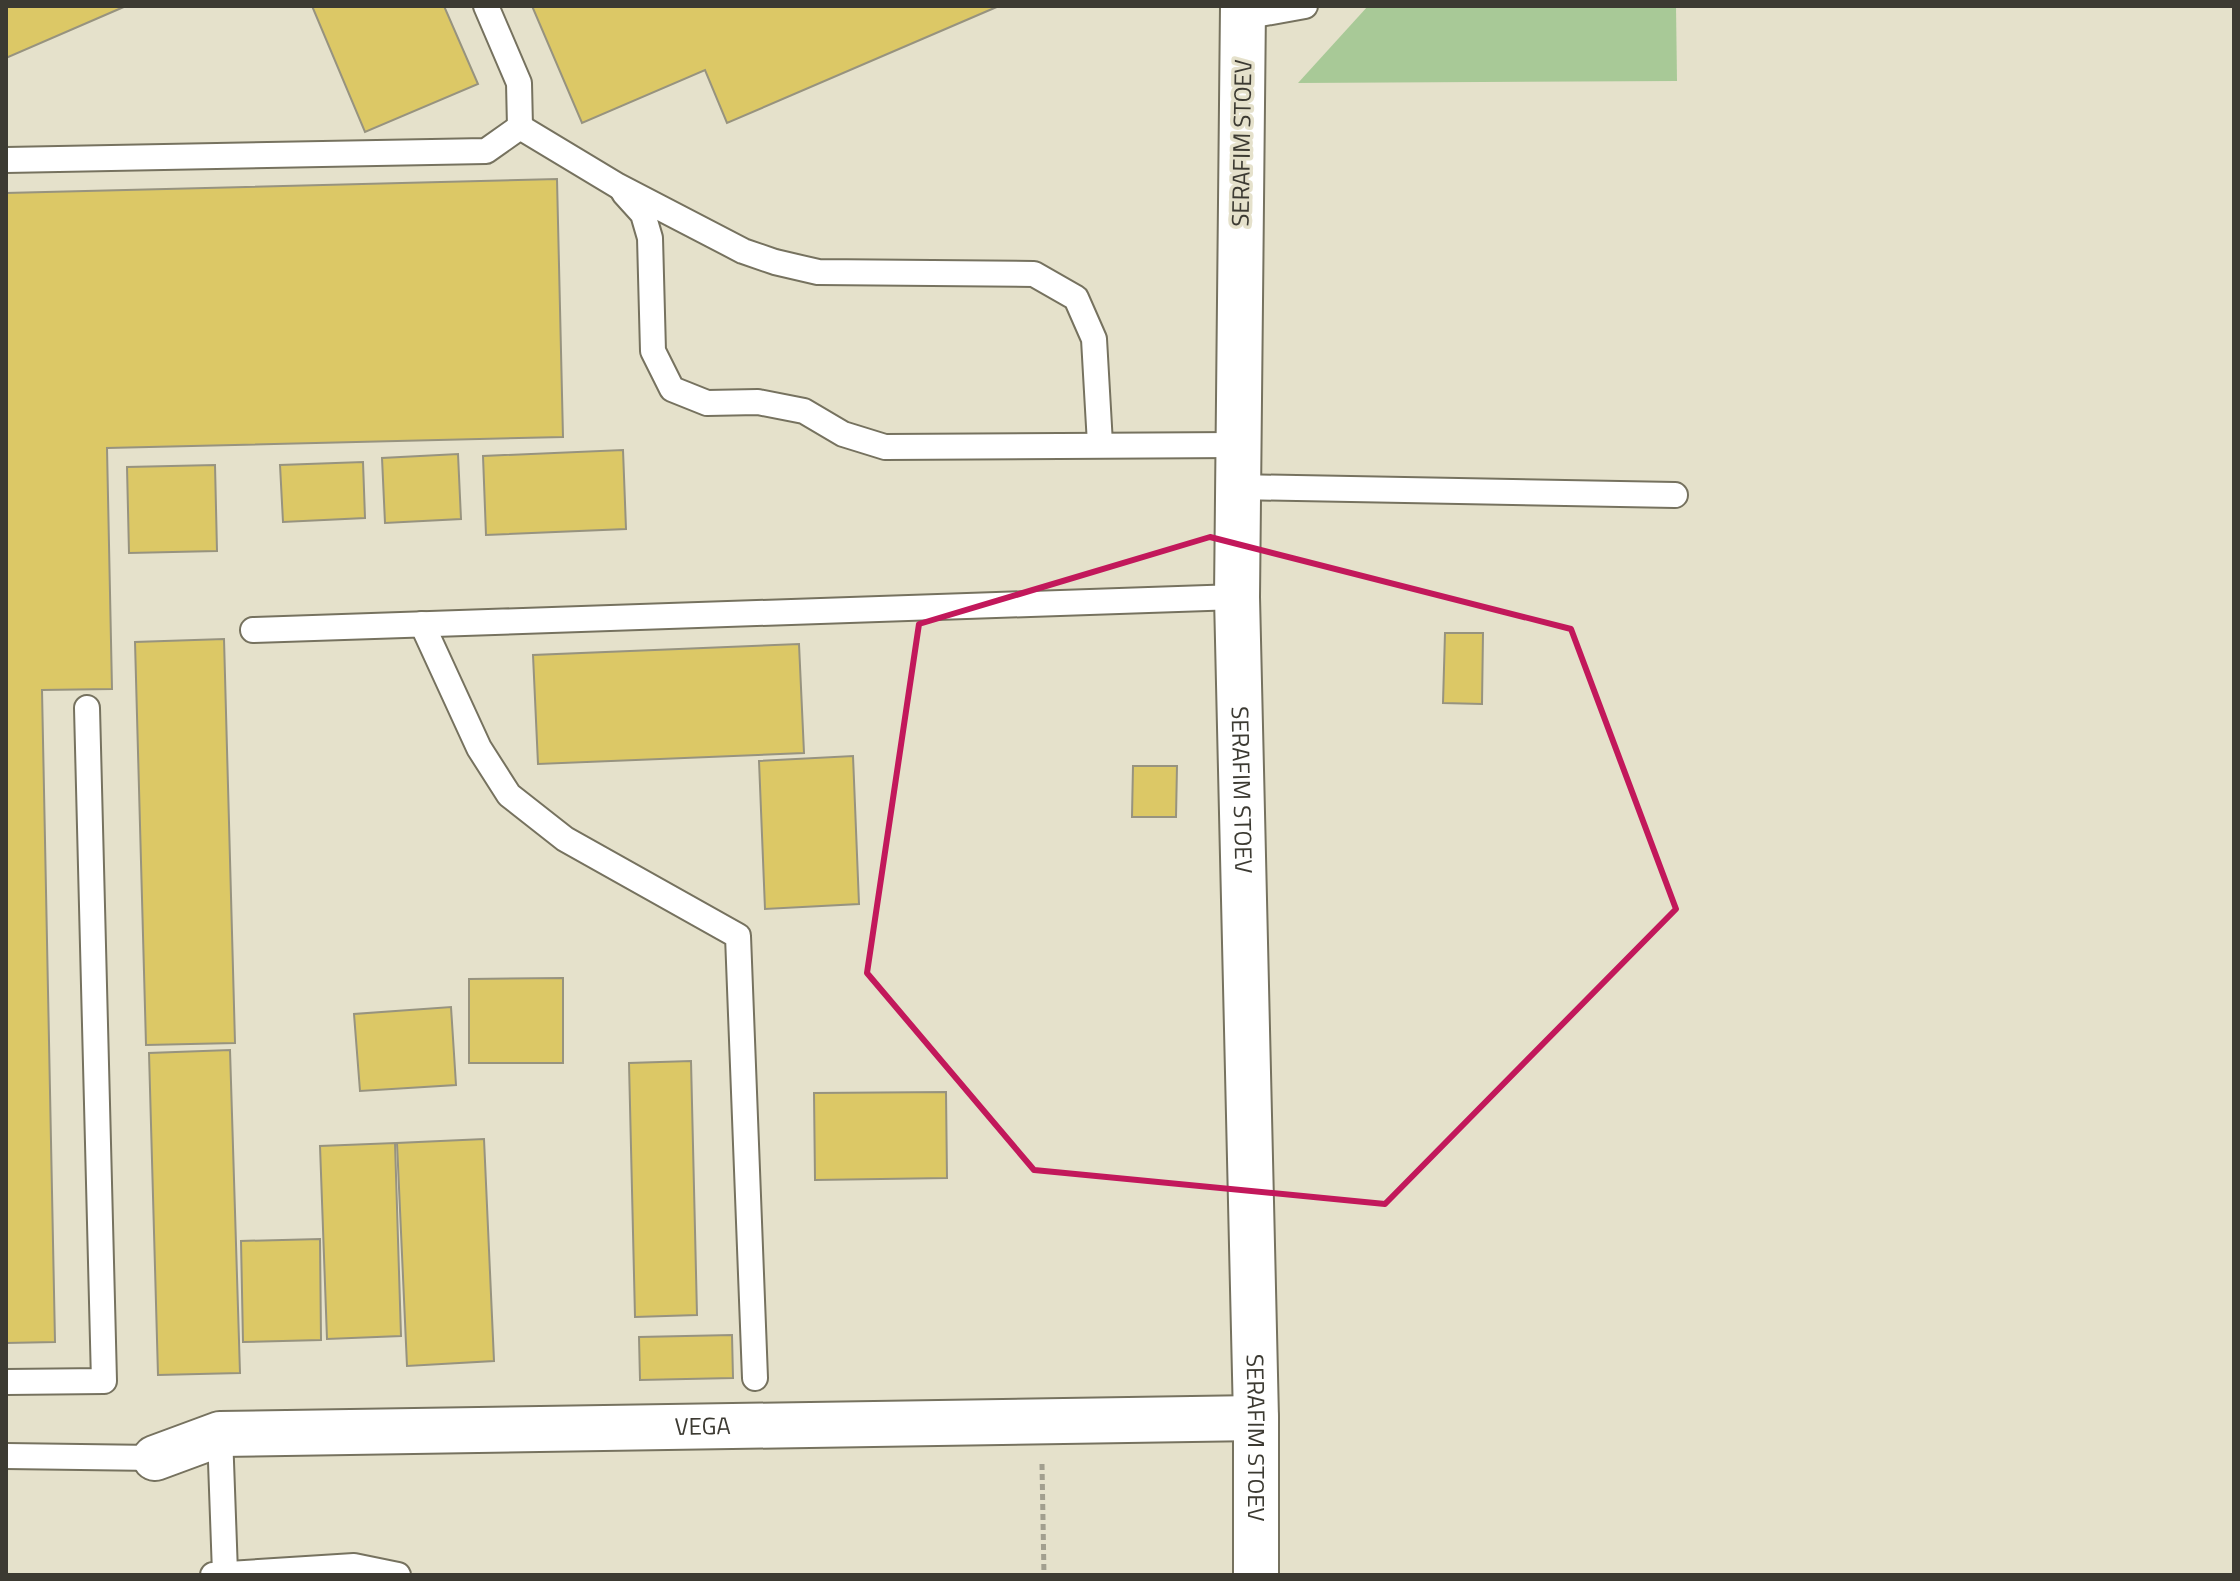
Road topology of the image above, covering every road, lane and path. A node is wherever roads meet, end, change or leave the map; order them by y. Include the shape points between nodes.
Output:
1 (486, 6) edge
2 (1305, 6) edge
3 (1243, 12) edge
4 (520, 127) junction
5 (6, 160) edge
6 (618, 186) junction
7 (1100, 444) junction
8 (1237, 466) junction
9 (1675, 495) dead end
10 (1237, 597) junction
11 (422, 624) junction
12 (253, 630) dead end
13 (87, 708) dead end
14 (755, 1378) dead end
15 (6, 1382) edge
16 (1256, 1418) junction
17 (1041, 1422) junction
18 (220, 1434) junction
19 (6, 1456) edge
20 (155, 1458) joint
21 (219, 1574) edge
22 (398, 1575) edge
23 (1044, 1575) edge
24 (1256, 1575) edge

1 - 4 lane via 519,83
2 - 3 lane
3 - 8 street, SERAFIM STOEV
4 - 5 lane via 486,151
4 - 6 lane
6 - 7 lane via 743,251 818,272 1034,274 1076,298 1094,339
6 - 7 lane via 643,214 650,238 653,351 672,389 707,403 758,402 804,411 843,434 885,447
7 - 8 lane
8 - 9 lane
8 - 10 street, SERAFIM STOEV
10 - 11 lane
10 - 16 street, SERAFIM STOEV
11 - 12 lane
11 - 14 lane via 479,748 509,795 565,839 738,936
13 - 15 lane via 104,1381
16 - 17 street, VEGA
16 - 24 street, SERAFIM STOEV
17 - 18 street, VEGA
17 - 23 path
18 - 20 street, VEGA
18 - 21 lane
19 - 20 lane
21 - 22 lane via 354,1566

